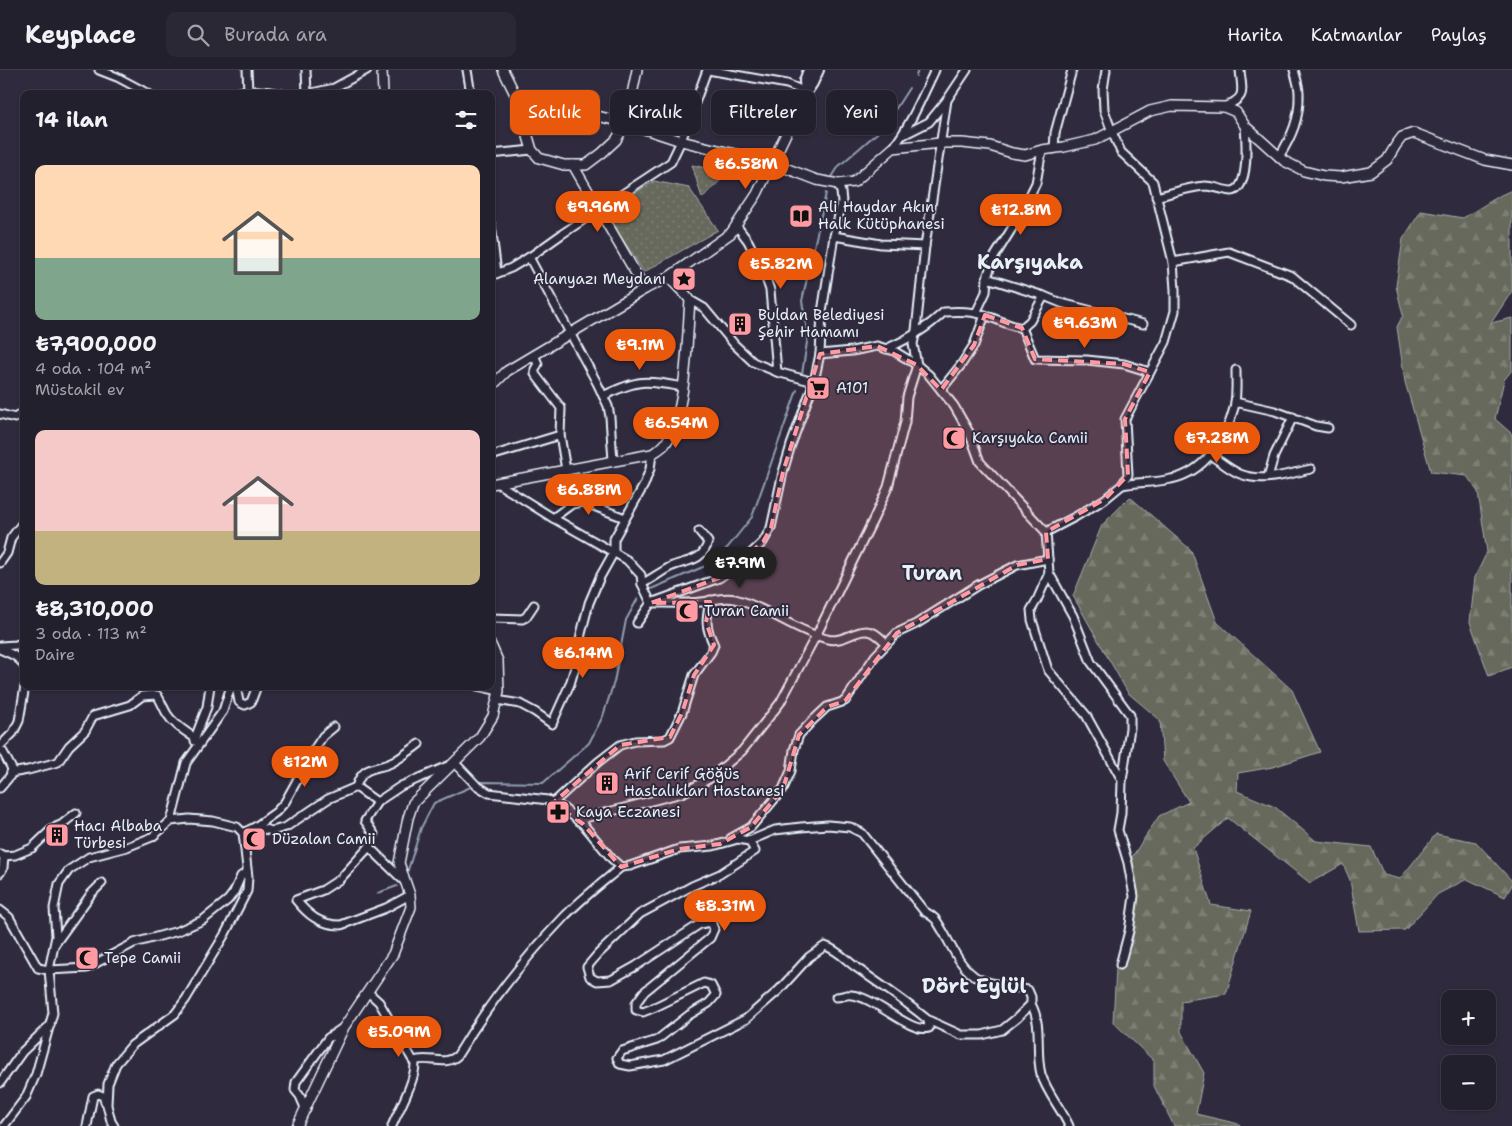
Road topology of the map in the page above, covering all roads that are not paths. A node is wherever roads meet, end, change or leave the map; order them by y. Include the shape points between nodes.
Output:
1 (98, 70) edge
2 (247, 70) edge
3 (306, 70) edge
4 (368, 70) edge
5 (382, 70) edge
6 (467, 70) edge
7 (503, 70) edge
8 (637, 70) edge
9 (707, 70) edge
10 (809, 70) edge
11 (818, 70) edge
12 (935, 70) edge
13 (967, 70) edge
14 (1072, 70) edge
15 (1106, 70) edge
16 (1240, 70) edge
17 (1294, 70) edge
18 (141, 90) edge
19 (248, 90) edge
20 (307, 90) edge
21 (325, 90) edge
22 (383, 90) edge
23 (470, 90) edge
24 (513, 90) edge
25 (633, 90) edge
26 (801, 90) edge
27 (806, 90) edge
28 (807, 90) edge
29 (947, 100) junction
30 (1224, 107) junction
31 (1245, 126) junction
32 (1112, 132) junction
33 (528, 135) edge
34 (619, 135) edge
35 (663, 135) edge
36 (785, 135) edge
37 (903, 135) junction
38 (681, 141) junction
39 (940, 143) junction
40 (893, 148) junction
41 (1054, 148) junction
42 (532, 150) junction
43 (1042, 150) junction
44 (495, 154) edge
45 (1279, 157) junction
46 (772, 162) junction
47 (573, 165) junction
48 (1512, 165) edge
49 (838, 184) junction
50 (1156, 197) junction
51 (599, 210) junction
52 (736, 225) junction
53 (834, 236) junction
54 (925, 246) junction
55 (529, 257) junction
56 (1173, 262) junction
57 (495, 274) edge
58 (669, 277) junction
59 (987, 278) junction
60 (645, 289) junction
61 (1044, 296) junction
62 (690, 300) junction
63 (976, 313) junction
64 (985, 315) junction
65 (1143, 324) dead end
66 (1351, 325) dead end
67 (1022, 328) junction
68 (570, 333) junction
69 (916, 334) junction
70 (886, 349) junction
71 (534, 354) junction
72 (820, 354) junction
73 (917, 365) junction
74 (1236, 370) dead end
75 (777, 372) junction
76 (1150, 372) junction
77 (814, 382) junction
78 (495, 383) edge
79 (682, 387) junction
80 (941, 390) junction
81 (603, 396) junction
82 (1235, 402) junction
83 (0, 414) edge
84 (20, 414) edge
85 (1293, 417) junction
86 (1328, 428) dead end
87 (560, 435) junction
88 (652, 454) junction
89 (495, 455) edge
90 (1210, 455) junction
91 (613, 461) junction
92 (1311, 469) dead end
93 (566, 470) junction
94 (1268, 477) junction
95 (495, 483) edge
96 (495, 484) edge
97 (1122, 485) junction
98 (553, 518) junction
99 (625, 518) junction
100 (20, 526) edge
101 (699, 531) dead end
102 (1046, 532) junction
103 (614, 552) junction
104 (1048, 559) junction
105 (0, 562) edge
106 (1049, 573) junction
107 (642, 584) junction
108 (710, 600) junction
109 (651, 603) junction
110 (534, 605) dead end
111 (495, 618) edge
112 (637, 623) dead end
113 (816, 636) junction
114 (886, 643) junction
115 (20, 644) edge
116 (0, 648) edge
117 (495, 654) edge
118 (20, 660) edge
119 (24, 690) edge
120 (209, 690) edge
121 (230, 690) edge
122 (237, 690) edge
123 (256, 690) edge
124 (486, 690) edge
125 (498, 695) junction
126 (334, 726) dead end
127 (195, 738) junction
128 (419, 744) dead end
129 (0, 746) edge
130 (196, 749) junction
131 (0, 750) edge
132 (455, 763) junction
133 (11, 772) junction
134 (1122, 781) junction
135 (356, 787) junction
136 (0, 788) edge
137 (377, 802) junction
138 (553, 803) junction
139 (76, 813) dead end
140 (578, 820) junction
141 (172, 821) junction
142 (255, 827) junction
143 (243, 833) junction
144 (749, 841) junction
145 (720, 844) junction
146 (369, 847) junction
147 (2, 855) edge
148 (621, 867) junction
149 (247, 872) junction
150 (0, 873) edge
151 (406, 882) junction
152 (102, 883) dead end
153 (410, 895) junction
154 (0, 910) edge
155 (55, 944) junction
156 (1120, 966) dead end
157 (49, 970) junction
158 (368, 992) junction
159 (836, 997) dead end
160 (1030, 1004) junction
161 (928, 1020) junction
162 (50, 1025) junction
163 (344, 1027) junction
164 (414, 1061) junction
165 (0, 1083) edge
166 (106, 1105) junction
167 (306, 1110) junction
168 (4, 1126) edge
169 (87, 1126) edge
170 (114, 1126) edge
171 (297, 1126) edge
172 (392, 1126) edge
173 (1069, 1126) edge

1 - 18 street
2 - 19 street
3 - 20 street
4 - 21 street
5 - 22 street
6 - 23 street
7 - 24 street
8 - 25 street
9 - 26 street via 787,84
9 - 38 street
10 - 27 main road
11 - 28 main road
12 - 37 street
13 - 29 street
14 - 41 street
15 - 32 street via 1104,110
16 - 30 street via 1242,93 1237,101
17 - 45 street via 1300,92 1298,116
29 - 37 street via 929,122
29 - 39 street
30 - 31 street via 1236,112
30 - 32 street via 1172,106 1150,111
31 - 45 street
31 - 50 street via 1245,169 1241,185 1236,190 1197,186
32 - 41 street via 1094,140
32 - 50 street via 1120,152 1152,182
33 - 42 street
34 - 47 street via 586,165
35 - 38 street
36 - 46 street
37 - 40 street
38 - 46 street
38 - 51 street via 671,162
39 - 40 street
39 - 43 street via 990,146 1025,155
39 - 54 street
40 - 49 street via 854,182
41 - 43 street
42 - 44 street
42 - 47 street via 539,158
43 - 59 street via 1036,183 1020,217 993,259
45 - 48 street via 1324,176 1371,172 1387,160 1402,137 1414,133 1484,160
46 - 49 street via 817,180
46 - 52 street via 757,194
47 - 51 street
49 - 53 street via 842,202
50 - 56 street
51 - 55 street
51 - 60 street
52 - 58 street via 731,233
52 - 75 street via 748,241 770,290
53 - 54 street via 881,244
53 - 72 street via 822,312
54 - 69 street
55 - 57 street
55 - 68 street
56 - 66 street via 1229,252 1292,276
56 - 76 street via 1175,311 1166,342
58 - 60 street
58 - 62 street
59 - 61 street
59 - 63 street via 986,292
60 - 68 street
61 - 65 street
61 - 67 street via 1030,321
62 - 75 street via 704,308 753,362
62 - 79 street
63 - 64 street
63 - 69 street via 944,312
64 - 67 street
64 - 80 street via 974,345
67 - 76 street via 1035,359 1124,364
68 - 71 street
68 - 81 street
69 - 70 street
69 - 73 street via 913,344
70 - 72 street via 877,346
70 - 73 street
71 - 78 street
71 - 87 street via 538,364 535,374 561,408
72 - 77 street
73 - 80 street
73 - 113 street via 888,487
74 - 82 street
75 - 77 street
76 - 97 street via 1125,419 1128,475
77 - 109 street via 783,472 771,528 763,542 719,578
79 - 81 street via 636,382
79 - 88 street via 673,428 664,445
80 - 102 street via 969,432 980,462
81 - 91 street via 610,417
82 - 85 street
82 - 90 street via 1222,440
83 - 84 street via 15,418
85 - 86 street
85 - 94 street via 1274,456
87 - 89 street
87 - 93 street
88 - 91 street
88 - 99 street via 644,485
90 - 94 street via 1239,474
90 - 97 street via 1188,474
91 - 93 street
92 - 94 street
93 - 95 street
96 - 98 street
97 - 102 street via 1105,500
98 - 99 street via 572,504 583,502
98 - 103 street
99 - 103 street via 614,539
100 - 105 street
101 - 107 street via 708,542 706,550 694,560 671,567
102 - 104 street
103 - 107 street via 641,575
103 - 125 street via 589,603 570,684 552,724 535,712
104 - 106 street
104 - 114 street via 1017,565 978,585 896,633
106 - 134 street via 1073,616 1091,662 1130,715
106 - 134 street via 1031,610 1048,670 1086,715
107 - 109 street
108 - 109 street
108 - 113 street via 734,599
108 - 138 street via 706,622 714,645 694,675 682,713 670,737 620,746
109 - 112 street
110 - 111 street via 522,619
113 - 114 street via 841,640 864,631 873,633
113 - 140 street via 780,703 742,751 709,778 682,793
114 - 145 street via 845,701 827,707 800,735 783,789 752,827
115 - 116 street
116 - 118 street
117 - 125 street via 498,660
119 - 129 street via 19,720 13,733
120 - 127 street via 207,707
121 - 130 street via 223,711
122 - 123 street via 239,702 245,705 251,702
124 - 125 street
125 - 132 street via 492,716 480,738
126 - 142 street via 314,748 285,802
127 - 130 street
127 - 133 street via 176,725 157,696 142,696 130,705 93,716 85,731 68,746 58,762
128 - 135 street via 390,764 362,774
130 - 141 street via 186,762
131 - 133 street
132 - 137 street via 401,786
132 - 138 street via 476,785 489,793
132 - 151 street via 413,803 399,862
133 - 136 street
134 - 156 street via 1118,830 1134,896
135 - 137 street
135 - 142 street via 328,799 286,827 272,831
137 - 146 street via 365,821 374,834
138 - 140 street
139 - 147 street via 52,828 32,848 15,855
140 - 148 street
141 - 143 street via 213,821
141 - 155 street via 152,837 89,857 68,870 59,884 54,908
142 - 143 street
143 - 149 street
144 - 145 street via 738,839
144 - 160 street via 775,830 801,827 850,827 862,832 924,911 935,919 965,969 979,979 1028,990
144 - 161 street via 755,851 720,874 640,914 587,967 590,978 611,980 700,924 711,922 714,929 710,938 644,992 636,1003 636,1010 643,1012 704,983 711,984 716,995 657,1040 622,1051 617,1058 620,1064 630,1066 664,1060 746,1019 809,957 825,946
145 - 148 street via 679,849
146 - 151 street
146 - 153 street via 340,880 296,900 302,908 320,921 341,925
147 - 150 street
148 - 164 street via 564,916 494,999 457,1056 446,1062
149 - 157 street via 242,874 228,900 203,920 178,931 134,943 87,968
149 - 166 street via 247,891 226,934 175,1014 132,1045 116,1064 108,1084
151 - 153 street
152 - 155 street
153 - 158 street via 411,907 393,954
154 - 157 street via 8,917 38,968
155 - 157 street
157 - 162 street via 53,1012
158 - 163 street
158 - 164 street via 379,1002
159 - 161 street via 851,995 867,1000 924,1030 929,1028
160 - 161 street via 1002,1030 982,1035 961,1035
160 - 173 street via 1036,1017 1042,1076
162 - 165 street via 22,1052
162 - 168 street via 26,1097
163 - 167 street
163 - 167 street via 328,1038 296,1082 295,1090
164 - 172 street via 415,1070
166 - 169 street via 102,1096 93,1096
166 - 170 street
167 - 171 street

